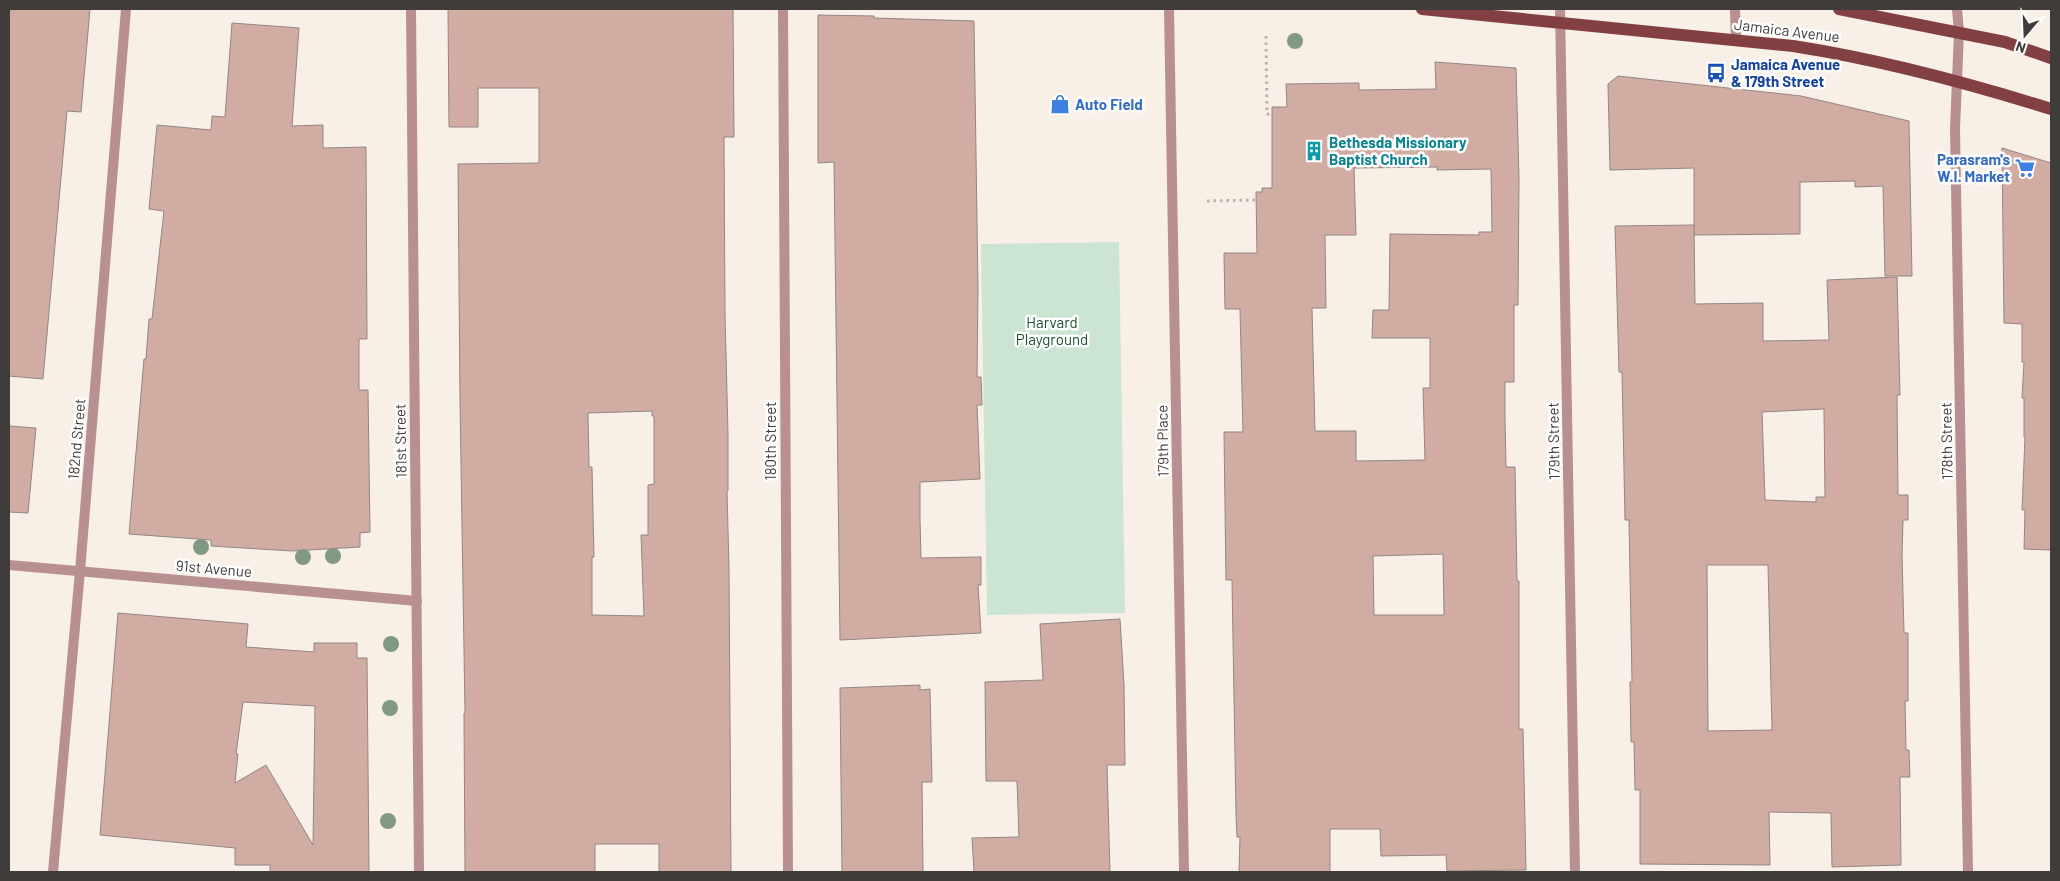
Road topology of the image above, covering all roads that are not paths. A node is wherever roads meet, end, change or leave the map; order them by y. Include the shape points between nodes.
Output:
1 (126, 9) edge
2 (411, 9) edge
3 (783, 9) edge
4 (1169, 9) edge
5 (1422, 9) edge
6 (1560, 9) edge
7 (1734, 9) edge
8 (1839, 9) edge
9 (1957, 9) edge
10 (1561, 24) junction
11 (1958, 32) junction
12 (1736, 40) junction
13 (2051, 58) edge
14 (1958, 80) junction
15 (2051, 109) edge
16 (9, 565) edge
17 (80, 571) junction
18 (417, 601) junction
19 (54, 872) edge
20 (420, 872) edge
21 (788, 872) edge
22 (1184, 872) edge
23 (1575, 872) edge
24 (1968, 872) edge

1 - 17 street, 182nd Street
2 - 18 street, 181st Street
3 - 21 street, 180th Street
4 - 22 street, 179th Place
5 - 10 main road, Jamaica Avenue
6 - 10 street, 179th Street
7 - 12 street
8 - 11 main road, Jamaica Avenue
9 - 11 street, 178th Street
10 - 12 main road, Jamaica Avenue
10 - 23 street, 179th Street
11 - 13 main road, Jamaica Avenue via 2004,42
11 - 14 street, 178th Street
12 - 14 main road, Jamaica Avenue via 1851,55
14 - 15 main road, Jamaica Avenue
14 - 24 street, 178th Street via 1956,139
16 - 17 street, 91st Avenue
17 - 18 street, 91st Avenue
17 - 19 street, 182nd Street
18 - 20 street, 181st Street

